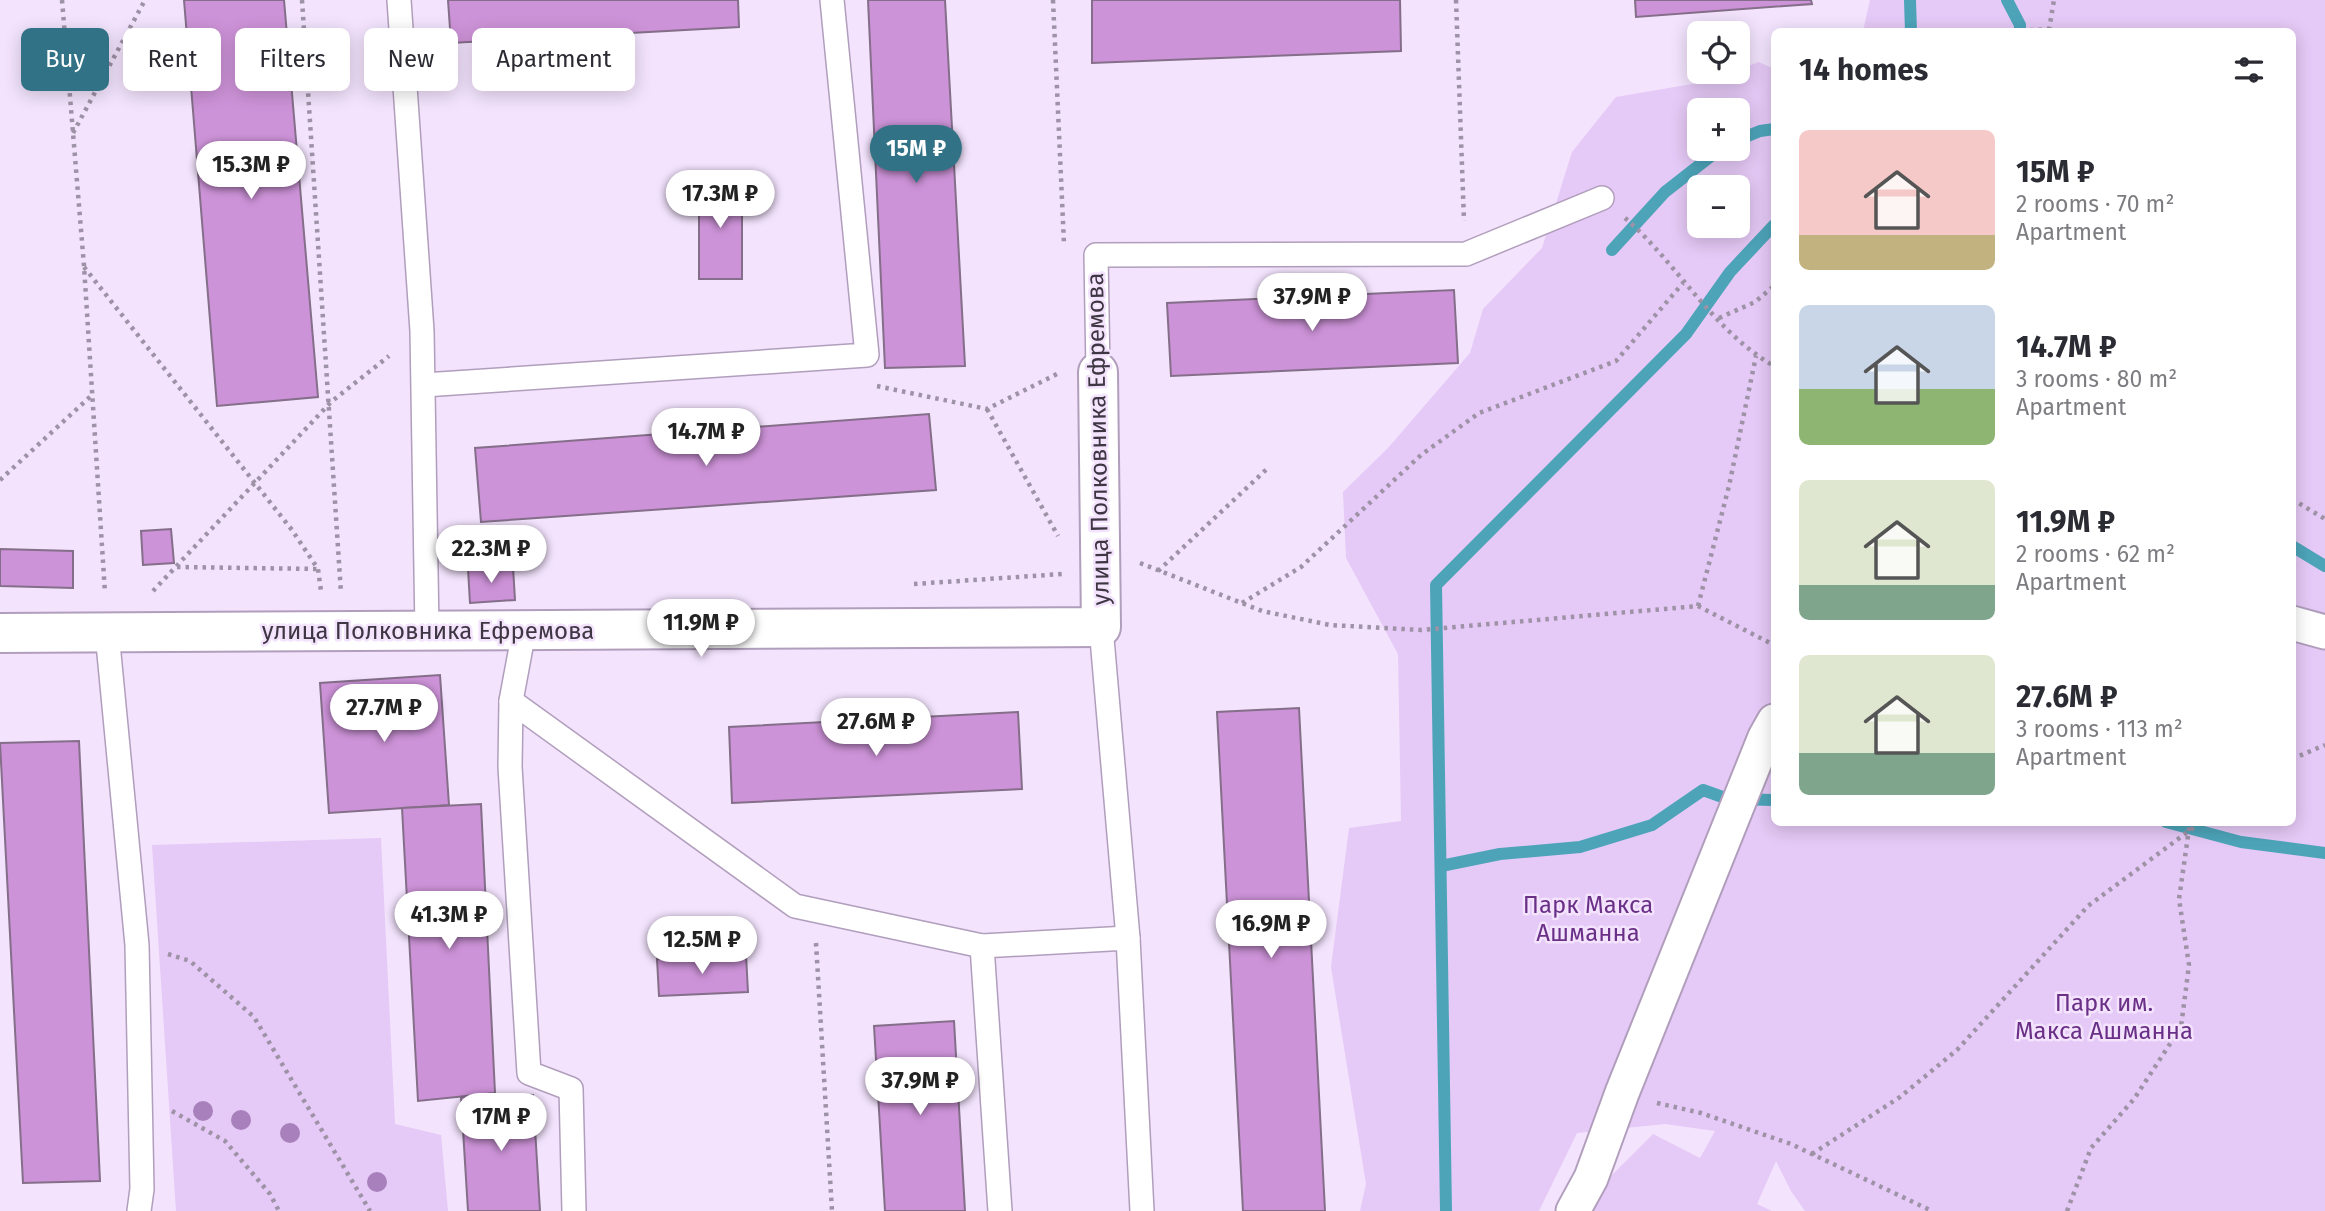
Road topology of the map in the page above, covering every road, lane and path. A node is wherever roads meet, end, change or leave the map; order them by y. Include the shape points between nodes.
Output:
1 (62, 0) edge
2 (145, 0) edge
3 (302, 0) edge
4 (399, 0) edge
5 (832, 0) edge
6 (1053, 0) edge
7 (1456, 0) edge
8 (2054, 0) edge
9 (2049, 28) edge
10 (72, 134) junction
11 (1602, 198) dead end
12 (1629, 221) dead end
13 (1064, 245) dead end
14 (1466, 254) junction
15 (84, 266) junction
16 (1684, 283) junction
17 (1771, 289) edge
18 (1719, 318) junction
19 (422, 331) junction
20 (1756, 356) junction
21 (835, 357) junction
22 (1771, 364) edge
23 (1084, 370) junction
24 (424, 385) junction
25 (92, 394) junction
26 (331, 402) junction
27 (987, 409) junction
28 (1269, 467) dead end
29 (0, 480) edge
30 (256, 480) junction
31 (2296, 501) edge
32 (2325, 519) edge
33 (1059, 538) dead end
34 (1100, 548) junction
35 (176, 567) junction
36 (318, 569) junction
37 (1157, 570) junction
38 (1065, 574) dead end
39 (900, 585) dead end
40 (1242, 603) junction
41 (1698, 606) junction
42 (2296, 624) edge
43 (1101, 627) junction
44 (427, 631) junction
45 (524, 631) junction
46 (335, 632) junction
47 (2325, 632) edge
48 (0, 633) edge
49 (125, 633) junction
50 (1771, 643) edge
51 (511, 701) junction
52 (1771, 726) edge
53 (2325, 745) edge
54 (2296, 757) edge
55 (2190, 826) edge
56 (2196, 826) edge
57 (2189, 831) junction
58 (814, 910) junction
59 (1128, 938) junction
60 (137, 945) junction
61 (982, 946) junction
62 (1622, 1093) junction
63 (140, 1095) junction
64 (1812, 1154) junction
65 (139, 1211) edge
66 (279, 1211) edge
67 (370, 1211) edge
68 (574, 1211) edge
69 (832, 1211) edge
70 (1000, 1211) edge
71 (1142, 1211) edge
72 (1573, 1211) edge
73 (1932, 1211) edge
74 (2067, 1211) edge

1 - 10 path
2 - 10 path
3 - 26 path
4 - 19 lane
5 - 21 lane via 867,355
6 - 13 path
7 - 14 path
8 - 9 path
10 - 15 path
11 - 14 lane, улица Полковника Ефремова
12 - 16 path
14 - 23 lane, улица Полковника Ефремова via 1096,255
15 - 25 path
15 - 30 path
16 - 18 path
16 - 40 path via 1616,361 1479,413 1421,455 1301,567
17 - 18 path via 1755,302
18 - 20 path
19 - 24 lane
19 - 26 path
20 - 22 path
20 - 41 path
21 - 24 lane
21 - 27 path via 871,385
23 - 27 path
23 - 34 street, улица Полковника Ефремова
24 - 44 lane
25 - 29 path
25 - 49 path
26 - 30 path
26 - 46 path
27 - 33 path
28 - 37 path
30 - 35 path
30 - 36 path
31 - 32 path
34 - 37 path
34 - 43 street, улица Полковника Ефремова
35 - 36 path
35 - 49 path via 153,589
36 - 46 path
37 - 40 path
38 - 39 path
40 - 41 path via 1329,625 1421,629
41 - 50 path
42 - 47 street
43 - 45 street, улица Полковника Ефремова
43 - 59 lane
44 - 45 street, улица Полковника Ефремова
44 - 46 street, улица Полковника Ефремова
45 - 51 lane
46 - 49 street, улица Полковника Ефремова
48 - 49 street, улица Полковника Ефремова
49 - 60 lane
51 - 58 lane via 795,905
51 - 68 lane via 510,767 528,1073 571,1089
52 - 62 street
53 - 54 path
55 - 57 path
56 - 57 path
57 - 64 path via 2088,906 1957,1050 1900,1097
57 - 74 path via 2179,899 2189,965 2181,1027 2134,1099 2091,1148
58 - 61 lane
58 - 69 path
59 - 61 lane
59 - 71 lane
60 - 63 lane
60 - 67 path via 190,961 254,1017
61 - 70 lane
62 - 64 path via 1701,1113
62 - 72 street via 1591,1178
63 - 65 lane
63 - 66 path via 225,1141
64 - 73 path

